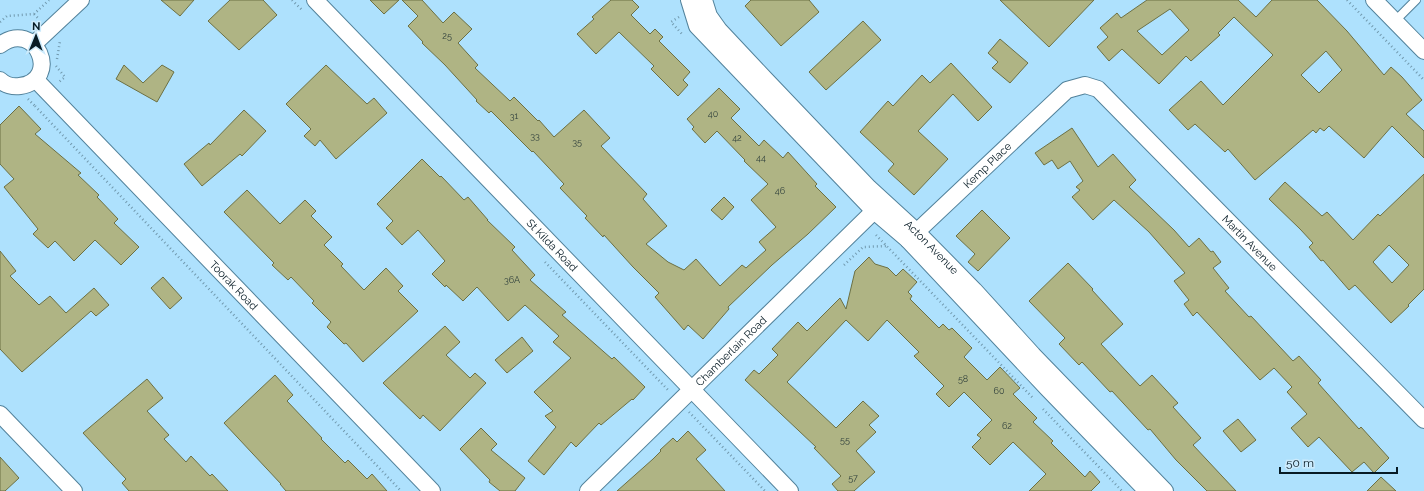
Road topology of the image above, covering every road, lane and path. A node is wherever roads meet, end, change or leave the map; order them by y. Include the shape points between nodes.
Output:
1 (49, 0) edge
2 (81, 0) edge
3 (315, 0) edge
4 (689, 0) edge
5 (704, 0) edge
6 (1346, 0) edge
7 (1374, 0) edge
8 (1416, 0) edge
9 (1395, 21) junction
10 (0, 22) edge
11 (34, 44) junction
12 (0, 46) edge
13 (1424, 52) edge
14 (36, 80) junction
15 (1424, 80) edge
16 (0, 81) edge
17 (1067, 90) joint
18 (35, 106) dead end
19 (874, 211) junction
20 (912, 236) junction
21 (692, 390) junction
22 (0, 414) edge
23 (1424, 420) edge
24 (74, 491) edge
25 (401, 491) edge
26 (432, 491) edge
27 (588, 491) edge
28 (790, 491) edge
29 (1147, 491) edge
30 (1165, 491) edge

1 - 10 path via 34,14 7,16
2 - 11 street
3 - 21 street, St Kilda Road
4 - 19 street, Acton Avenue via 697,26
5 - 20 street, Acton Avenue via 709,16 719,30
6 - 15 path
7 - 9 street
8 - 9 lane
9 - 13 street
11 - 12 street via 20,38 6,41
11 - 14 street via 41,53 42,67
14 - 16 street via 28,85 14,87
14 - 26 street, Toorak Road
17 - 20 street, Kemp Place
17 - 23 street, Martin Avenue via 1085,85 1098,89
18 - 25 path
19 - 20 street, Acton Avenue
19 - 21 street, Chamberlain Road
20 - 29 street, Acton Avenue via 1048,389
20 - 30 street, Acton Avenue via 974,290 1033,356
21 - 27 street, Chamberlain Road
21 - 28 street, St Kilda Road
22 - 24 street

